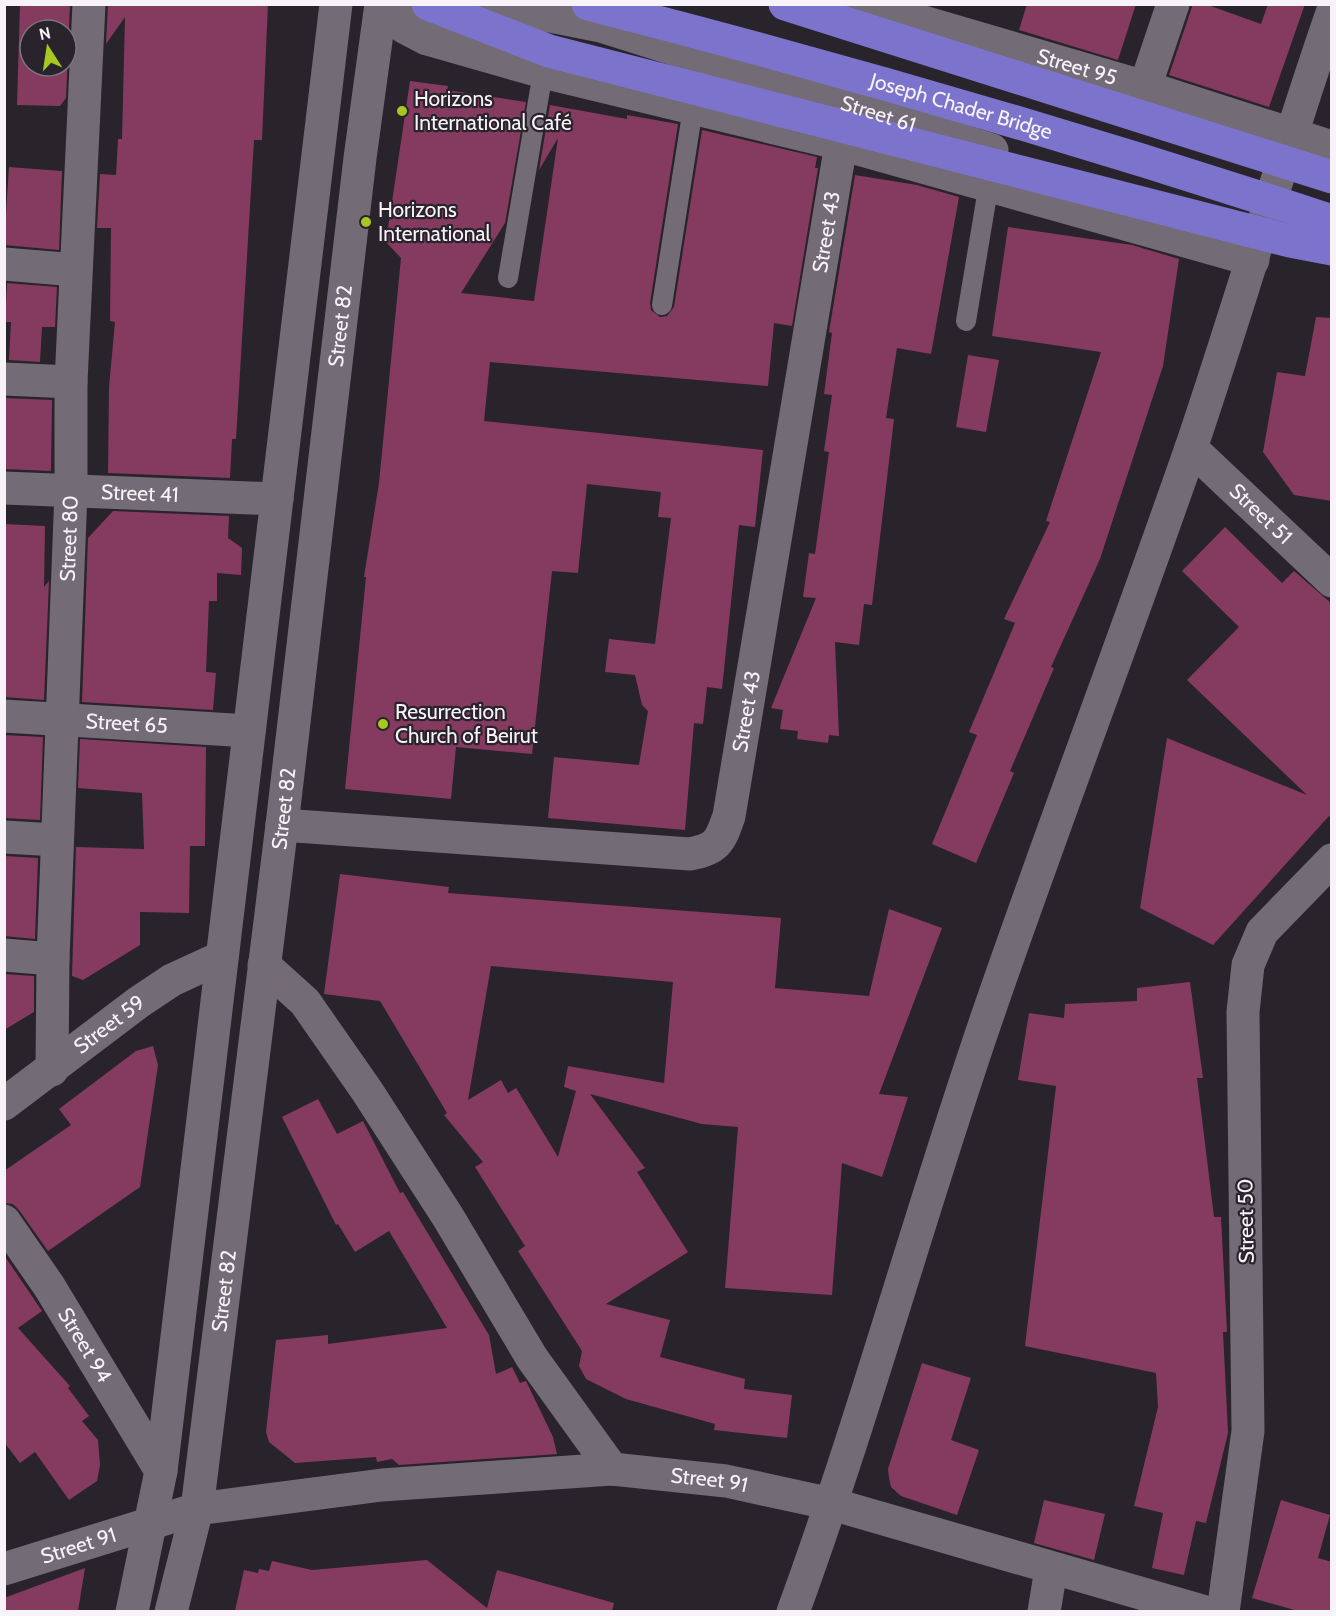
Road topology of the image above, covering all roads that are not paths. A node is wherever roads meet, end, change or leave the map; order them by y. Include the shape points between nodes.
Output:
1 (88, 4) edge
2 (336, 4) edge
3 (381, 4) edge
4 (392, 4) edge
5 (490, 4) edge
6 (588, 4) edge
7 (785, 4) edge
8 (862, 4) edge
9 (1173, 4) edge
10 (430, 6) edge
11 (1332, 13) edge
12 (543, 72) junction
13 (1145, 87) junction
14 (693, 108) junction
15 (1290, 135) junction
16 (841, 144) junction
17 (1332, 147) edge
18 (995, 151) junction
19 (319, 152) junction
20 (360, 158) junction
21 (1332, 177) edge
22 (988, 185) junction
23 (1332, 221) edge
24 (1332, 249) edge
25 (1256, 252) junction
26 (4, 264) edge
27 (1332, 264) edge
28 (76, 270) junction
29 (508, 278) dead end
30 (662, 305) dead end
31 (966, 321) dead end
32 (4, 380) edge
33 (71, 382) junction
34 (1191, 447) junction
35 (4, 488) edge
36 (71, 491) junction
37 (277, 499) junction
38 (1332, 581) edge
39 (4, 716) edge
40 (61, 720) junction
41 (249, 731) junction
42 (282, 825) junction
43 (4, 837) edge
44 (57, 840) junction
45 (1332, 860) edge
46 (4, 955) edge
47 (222, 957) junction
48 (53, 959) junction
49 (264, 965) junction
50 (46, 1074) junction
51 (4, 1075) edge
52 (4, 1104) edge
53 (4, 1221) edge
54 (612, 1469) junction
55 (161, 1472) junction
56 (832, 1504) junction
57 (197, 1509) junction
58 (152, 1521) junction
59 (4, 1569) edge
60 (1051, 1569) junction
61 (132, 1611) edge
62 (171, 1611) edge
63 (793, 1611) edge
64 (1044, 1611) edge
65 (1206, 1611) edge
66 (1223, 1611) edge

1 - 28 street, Street 80
2 - 19 street, Street 82
3 - 20 street, Street 82
4 - 12 street via 404,27 414,35
5 - 18 street, Street 61 via 601,26
6 - 23 highway, Joseph Chader Bridge via 906,88 1128,154
7 - 21 highway, Joseph Chader Bridge
8 - 13 street, Street 95
9 - 13 street
10 - 24 highway via 549,51
11 - 15 street
12 - 14 street
12 - 29 lane
13 - 15 street, Street 95
14 - 16 street
14 - 30 lane
15 - 17 street, Street 95
15 - 25 street
16 - 22 street
16 - 42 street, Street 43 via 729,816 721,839 709,850 690,854
18 - 22 lane
18 - 25 street, Street 61
19 - 20 street
19 - 37 street, Street 82
20 - 42 street, Street 82
22 - 25 street
22 - 31 lane
25 - 27 street
25 - 34 street
26 - 28 street
28 - 33 street, Street 80
32 - 33 street
33 - 36 street, Street 80
34 - 38 street, Street 51
34 - 56 street via 985,1022
35 - 36 street, Street 41
36 - 37 street, Street 41
36 - 40 street, Street 80
37 - 41 street, Street 82
39 - 40 street, Street 65
40 - 41 street, Street 65
40 - 44 street, Street 80
41 - 47 street, Street 82
42 - 49 street, Street 82
43 - 44 street
44 - 48 street, Street 80
45 - 66 street, Street 50 via 1262,932 1248,965 1243,1012 1248,1431
46 - 48 street
47 - 50 street, Street 59 via 172,980
47 - 55 street, Street 82
48 - 50 street, Street 80
49 - 54 street via 305,1002 367,1091 532,1358
49 - 57 street, Street 82
50 - 51 street
50 - 52 street, Street 59
53 - 55 street, Street 94 via 49,1286
54 - 56 street, Street 91 via 726,1481
54 - 57 street, Street 91 via 382,1485
55 - 58 street, Street 82
56 - 60 street, Street 91
56 - 63 street
57 - 58 street, Street 91
57 - 62 street, Street 82
58 - 59 street, Street 91
58 - 61 street, Street 82
60 - 64 street
60 - 65 street, Street 91

